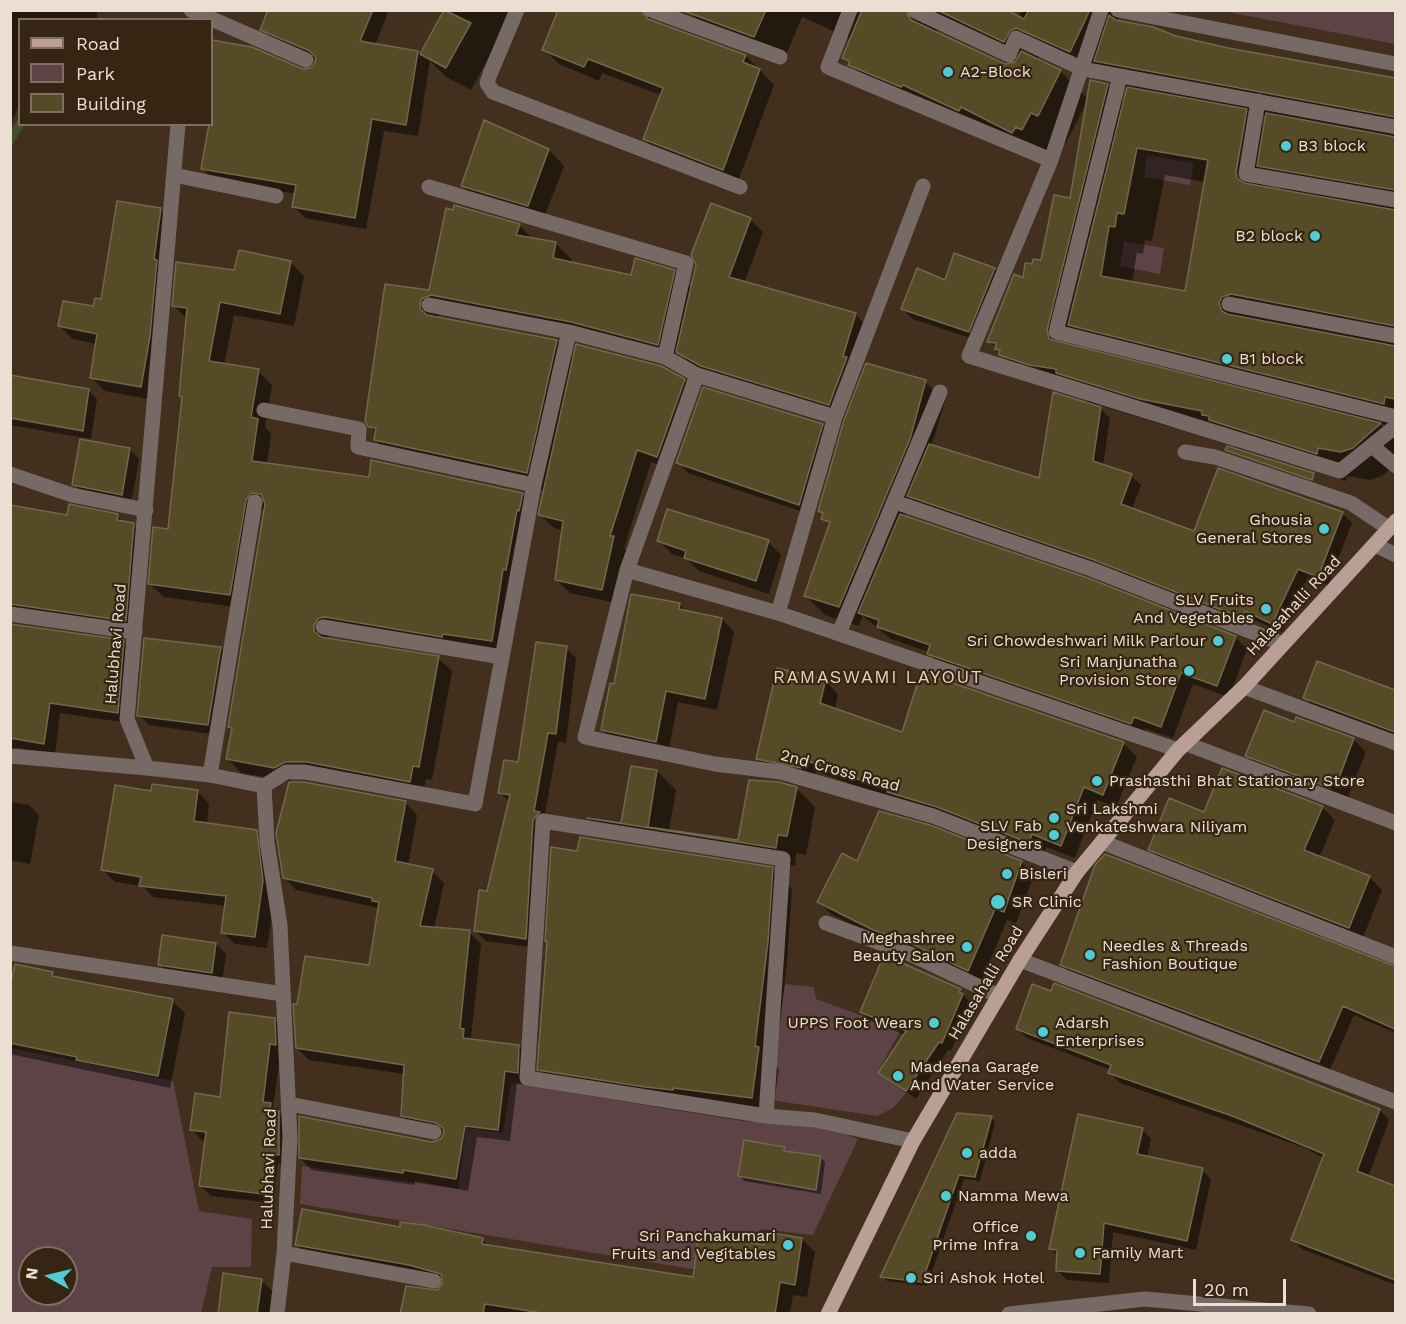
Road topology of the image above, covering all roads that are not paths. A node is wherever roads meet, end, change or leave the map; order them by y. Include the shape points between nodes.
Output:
1 (190, 10) edge
2 (517, 10) edge
3 (651, 10) edge
4 (850, 10) edge
5 (1101, 10) edge
6 (1118, 10) edge
7 (915, 11) edge
8 (209, 18) edge
9 (213, 20) edge
10 (780, 57) dead end
11 (306, 60) dead end
12 (1395, 64) edge
13 (1083, 69) junction
14 (1120, 76) junction
15 (1258, 101) junction
16 (178, 126) edge
17 (1395, 127) edge
18 (1051, 160) junction
19 (174, 175) junction
20 (923, 186) dead end
21 (429, 187) dead end
22 (740, 187) dead end
23 (276, 196) dead end
24 (1395, 200) edge
25 (429, 304) dead end
26 (1229, 304) dead end
27 (569, 332) junction
28 (1395, 336) edge
29 (665, 357) junction
30 (697, 375) junction
31 (940, 392) dead end
32 (264, 410) dead end
33 (836, 417) junction
34 (1395, 417) edge
35 (1395, 426) edge
36 (1372, 446) junction
37 (1185, 452) dead end
38 (1395, 466) edge
39 (10, 474) edge
40 (534, 485) junction
41 (255, 502) dead end
42 (895, 502) junction
43 (146, 510) junction
44 (1392, 524) edge
45 (1375, 545) junction
46 (1395, 555) edge
47 (627, 570) junction
48 (778, 613) junction
49 (10, 614) edge
50 (323, 627) dead end
51 (135, 632) junction
52 (839, 633) junction
53 (1283, 644) junction
54 (502, 657) junction
55 (1244, 687) junction
56 (1395, 744) edge
57 (1182, 747) junction
58 (10, 756) edge
59 (147, 768) junction
60 (210, 775) junction
61 (264, 786) junction
62 (1395, 823) edge
63 (1102, 842) junction
64 (1077, 872) junction
65 (826, 922) dead end
66 (10, 953) edge
67 (1395, 957) edge
68 (1020, 960) junction
69 (283, 994) junction
70 (999, 996) junction
71 (1395, 1102) edge
72 (289, 1104) junction
73 (766, 1116) junction
74 (434, 1132) dead end
75 (913, 1141) junction
76 (284, 1253) junction
77 (434, 1281) dead end
78 (1198, 1308) edge
79 (1039, 1311) edge
80 (277, 1314) edge
81 (828, 1314) edge
82 (1009, 1314) edge
83 (1309, 1314) edge

1 - 8 street
2 - 22 street via 487,83 493,92
3 - 10 street
4 - 18 street via 828,67
5 - 13 street
6 - 12 street
7 - 13 street via 1009,55 1016,38
9 - 11 street
13 - 14 street
13 - 18 street
14 - 15 street
14 - 34 street via 1056,332
15 - 17 street
15 - 24 street via 1245,174
16 - 19 street, Halubhavi Road
18 - 36 street via 969,356 1340,471
19 - 23 street
19 - 43 street, Halubhavi Road
20 - 33 street
21 - 29 street via 686,263
25 - 27 street
26 - 28 street
27 - 29 street
27 - 40 street
29 - 30 street
30 - 33 street
30 - 47 street
31 - 42 street
32 - 40 street via 359,429 358,447
33 - 48 street
35 - 36 street
36 - 38 street
37 - 44 street via 1215,457 1351,503
39 - 43 street via 72,495
40 - 54 street
41 - 60 street
42 - 52 street
42 - 53 street via 1091,569
43 - 51 street, Halubhavi Road
44 - 45 main road, Halasahalli Road
45 - 46 street
45 - 53 main road, Halasahalli Road
47 - 48 street
47 - 64 street, 2nd Cross Road via 585,737 715,764 782,772 933,816
48 - 52 street
49 - 51 street
50 - 54 street
51 - 59 street, Halubhavi Road via 127,719
52 - 57 street
53 - 55 main road, Halasahalli Road
54 - 61 street via 475,804 305,772 286,772
55 - 56 street
55 - 57 main road, Halasahalli Road
57 - 62 street
57 - 63 main road, Halasahalli Road
58 - 59 street
59 - 60 street
60 - 61 street
61 - 69 street, Halubhavi Road via 267,842 280,925
63 - 64 main road, Halasahalli Road
63 - 67 street
64 - 68 main road, Halasahalli Road
65 - 70 street via 910,954
66 - 69 street
68 - 70 main road, Halasahalli Road
68 - 71 street
69 - 72 street, Halubhavi Road
70 - 75 main road, Halasahalli Road
72 - 74 street
72 - 76 street, Halubhavi Road
73 - 73 street via 527,1078 543,821 783,859
73 - 75 street via 815,1120
75 - 81 main road, Halasahalli Road
76 - 77 street
76 - 80 street, Halubhavi Road
78 - 79 street via 1145,1299
78 - 83 street
79 - 82 street

